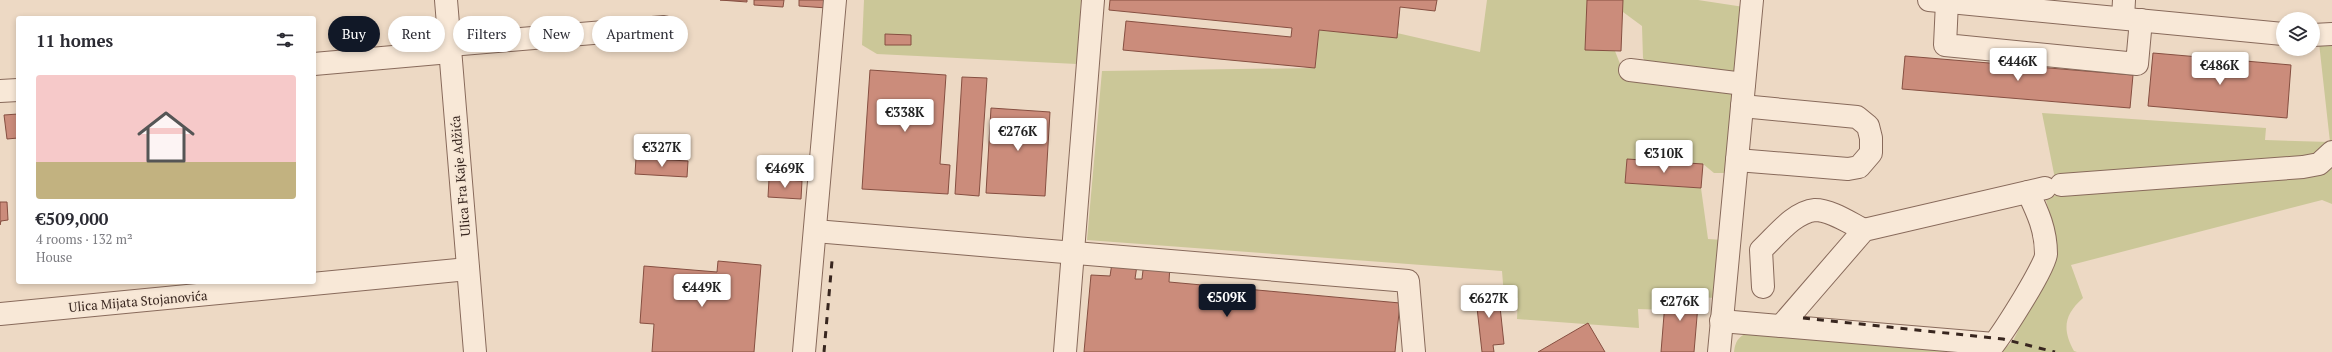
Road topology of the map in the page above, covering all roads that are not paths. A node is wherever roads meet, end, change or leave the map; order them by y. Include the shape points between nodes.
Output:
1 (446, 0) edge
2 (835, 0) edge
3 (1093, 0) edge
4 (1752, 0) edge
5 (1953, 1) edge
6 (2068, 7) edge
7 (2129, 13) edge
8 (2276, 33) edge
9 (592, 34) edge
10 (2332, 34) edge
11 (2320, 35) edge
12 (450, 48) junction
13 (316, 64) edge
14 (1630, 70) dead end
15 (1744, 84) junction
16 (16, 90) edge
17 (0, 91) edge
18 (1742, 106) junction
19 (2332, 152) edge
20 (1737, 160) junction
21 (2045, 189) junction
22 (1864, 230) junction
23 (816, 232) junction
24 (1073, 254) junction
25 (468, 270) junction
26 (1763, 287) dead end
27 (0, 314) edge
28 (1722, 321) junction
29 (1781, 326) junction
30 (475, 352) edge
31 (804, 352) edge
32 (1065, 352) edge
33 (1414, 352) edge
34 (1718, 352) edge

1 - 12 street, Ulica Fra Kaje Adžića
2 - 23 street
3 - 24 street
4 - 15 street
5 - 6 street
5 - 7 street via 1945,44 2137,64
6 - 7 street
7 - 8 street
9 - 12 street
10 - 11 street
12 - 13 street
12 - 25 street, Ulica Fra Kaje Adžića
14 - 15 street
15 - 18 street
16 - 17 street
18 - 20 street
18 - 20 street via 1856,117 1868,126 1871,138 1870,153 1859,167 1848,169
19 - 21 street via 2319,164 2303,167
20 - 28 street
21 - 22 street
21 - 29 street via 2043,223 2046,255 2010,324 1994,344
22 - 26 street via 1816,210 1797,216 1761,250
22 - 29 street
23 - 24 street
23 - 31 street
24 - 32 street
24 - 33 street via 1408,281
25 - 27 street, Ulica Mijata Stojanovića
25 - 30 street, Ulica Fra Kaje Adžića
28 - 29 street
28 - 34 street

